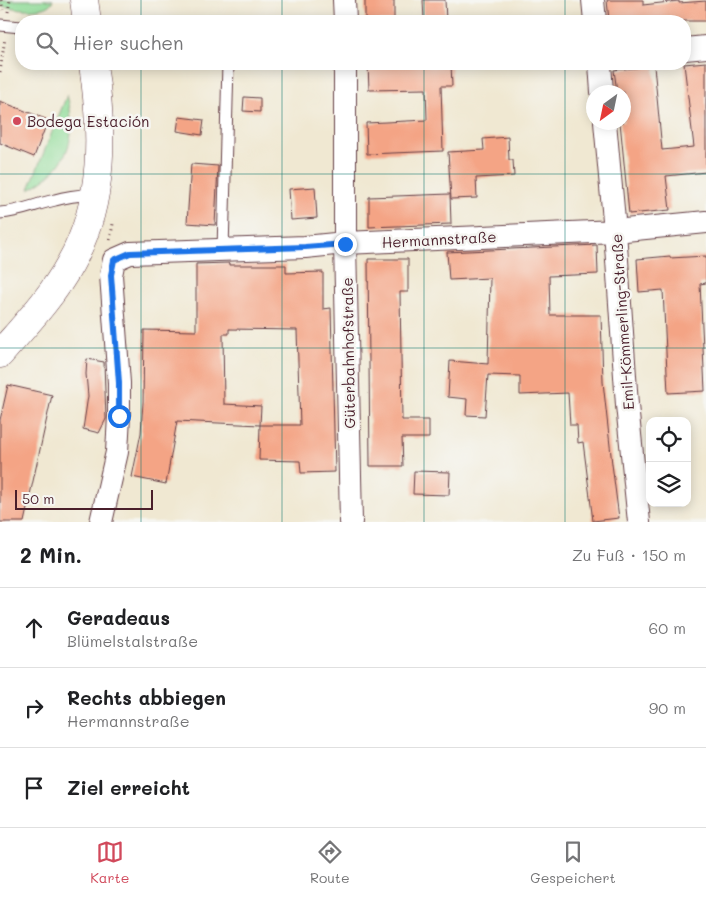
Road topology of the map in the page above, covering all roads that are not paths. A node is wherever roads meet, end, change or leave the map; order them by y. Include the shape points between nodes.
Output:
1 (84, 0) edge
2 (344, 0) edge
3 (593, 0) edge
4 (86, 15) edge
5 (345, 15) edge
6 (594, 15) edge
7 (0, 25) edge
8 (15, 26) edge
9 (706, 47) edge
10 (691, 48) edge
11 (94, 70) edge
12 (228, 70) edge
13 (345, 70) edge
14 (600, 70) edge
15 (602, 85) edge
16 (606, 130) edge
17 (95, 194) junction
18 (0, 213) edge
19 (706, 222) edge
20 (615, 231) junction
21 (345, 244) junction
22 (223, 250) junction
23 (0, 354) edge
24 (101, 522) edge
25 (351, 522) edge
26 (639, 522) edge

1 - 4 street
2 - 5 street
3 - 6 street
7 - 8 lane
9 - 10 street
11 - 17 street via 100,133
12 - 22 lane
13 - 21 street, Güterbahnhofstraße
14 - 15 street
16 - 20 street, Emil-Kömmerling-Straße
17 - 18 lane via 76,195
17 - 23 street via 90,216 71,263 38,310
19 - 20 street, Hermannstraße
20 - 21 street, Hermannstraße
20 - 26 street, Emil-Kömmerling-Straße
21 - 22 street, Hermannstraße
21 - 25 street, Güterbahnhofstraße
22 - 24 street, Hermannstraße via 130,253 114,260 111,275 119,416 117,452

